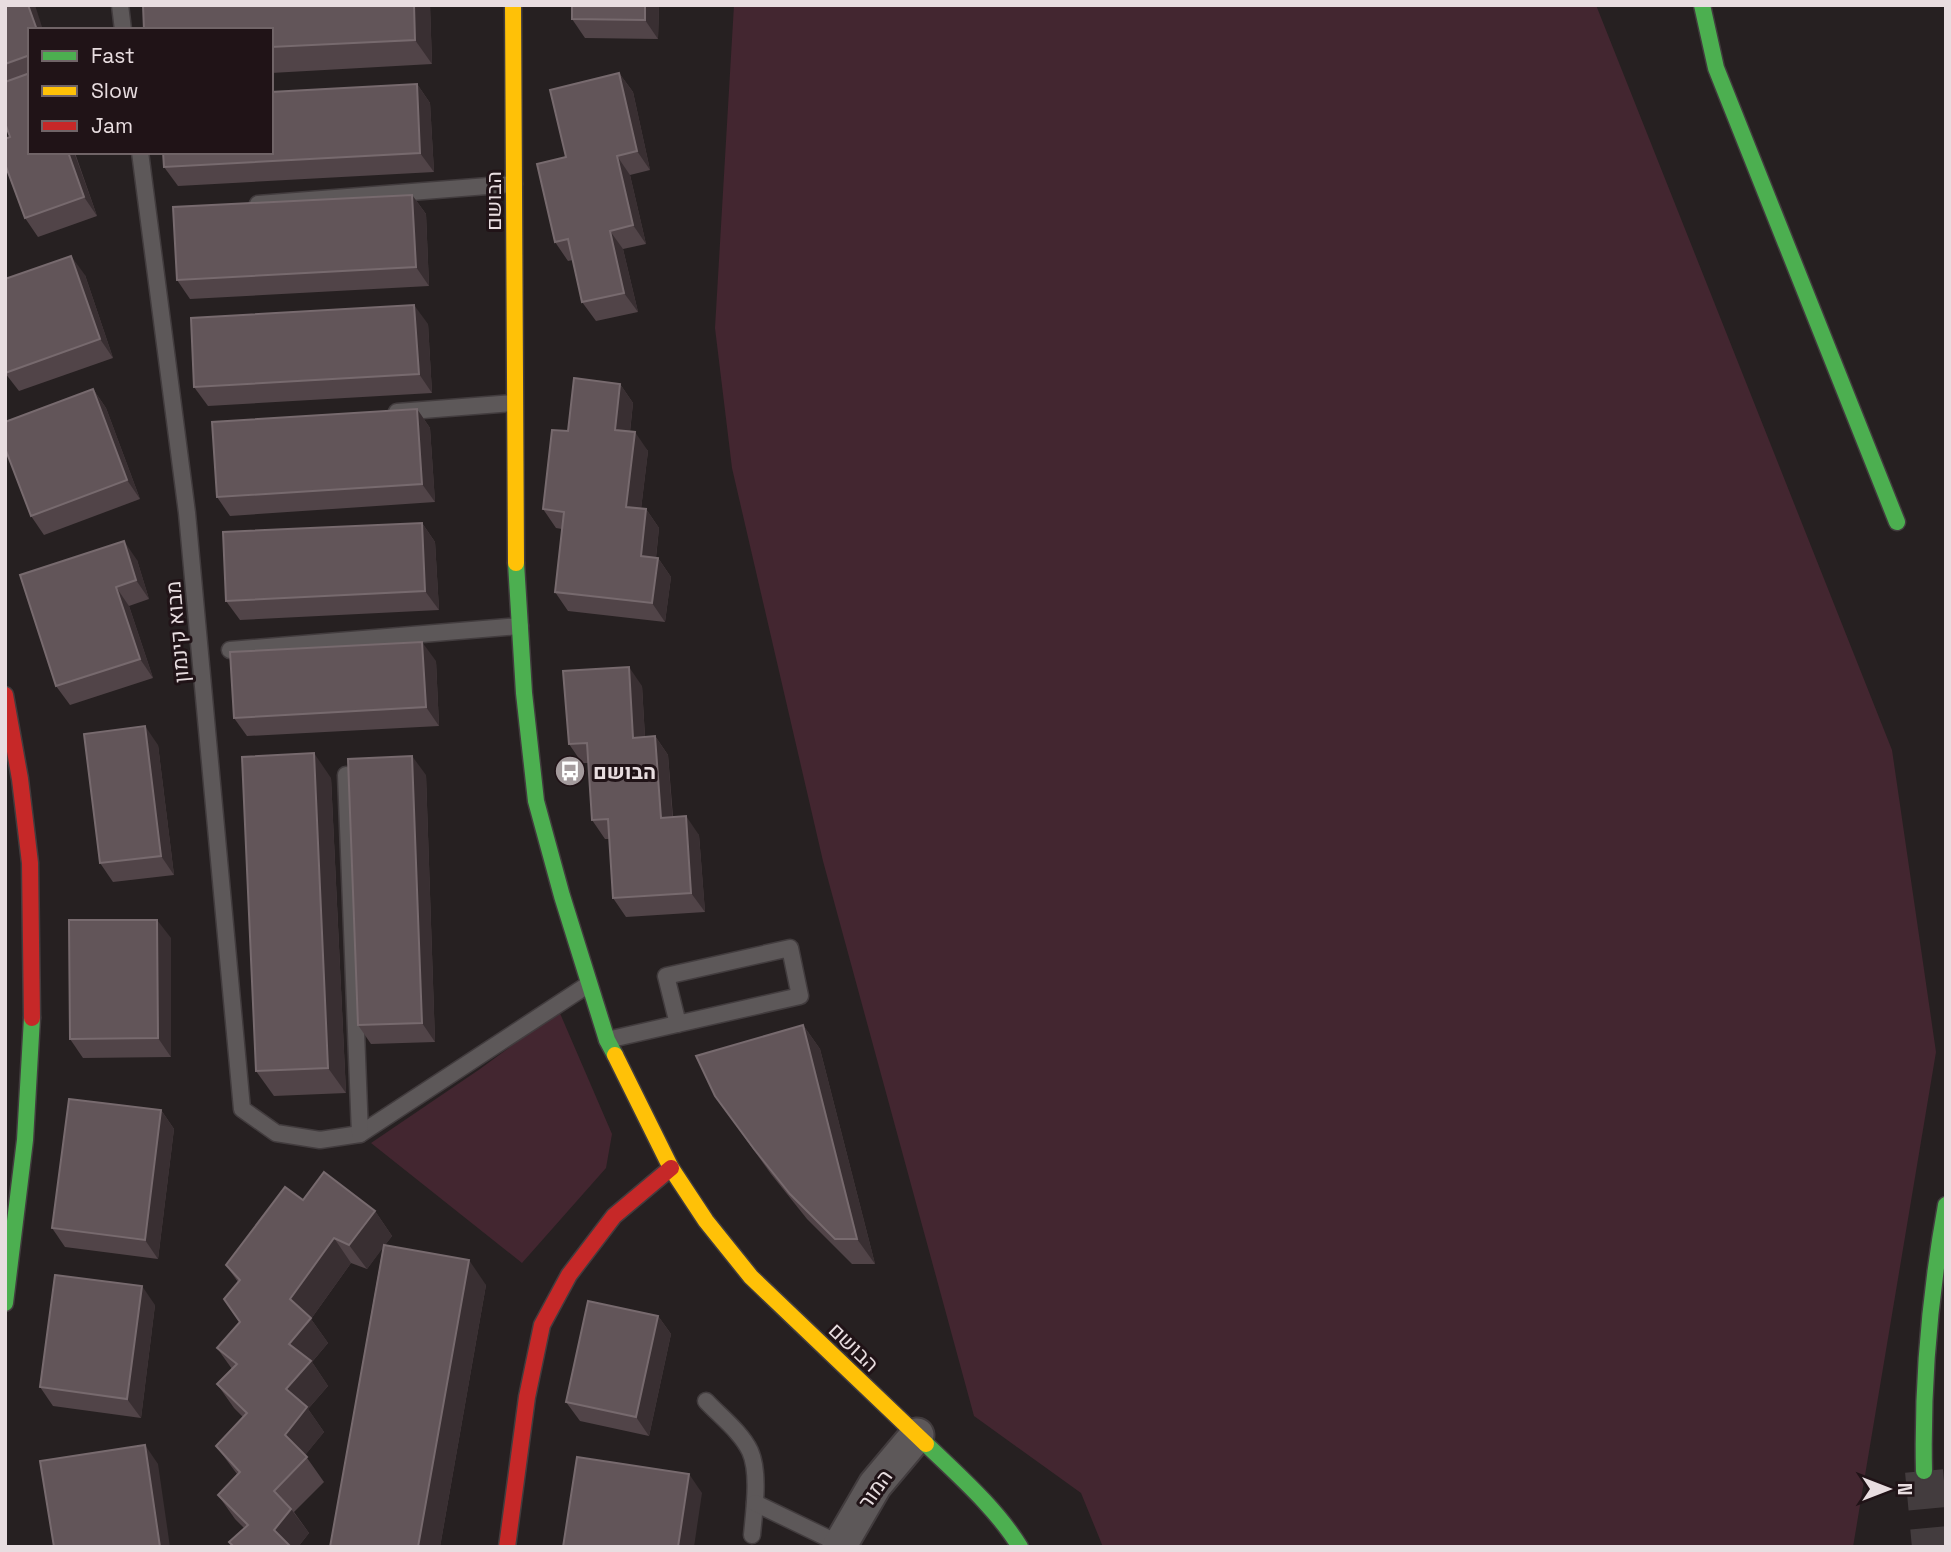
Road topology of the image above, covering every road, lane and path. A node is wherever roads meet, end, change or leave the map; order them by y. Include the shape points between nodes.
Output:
1 (120, 5) edge
2 (513, 5) edge
3 (1702, 5) edge
4 (123, 28) edge
5 (140, 154) edge
6 (514, 184) junction
7 (237, 205) edge
8 (514, 402) junction
9 (381, 413) edge
10 (1897, 522) dead end
11 (520, 626) junction
12 (230, 650) edge
13 (5, 695) edge
14 (346, 775) edge
15 (589, 984) junction
16 (678, 1024) junction
17 (607, 1040) junction
18 (360, 1134) junction
19 (671, 1168) junction
20 (1946, 1205) edge
21 (11, 1208) edge
22 (5, 1303) edge
23 (706, 1401) dead end
24 (917, 1435) junction
25 (1924, 1471) tunnel mouth
26 (755, 1503) junction
27 (752, 1535) dead end
28 (839, 1545) edge
29 (507, 1547) edge
30 (1020, 1547) edge

1 - 4 lane
2 - 6 main road, הבושם
3 - 10 main road via 1716,68
5 - 18 lane, מבוא קינמון via 187,513 242,1109 276,1133 320,1140
6 - 7 lane
6 - 8 main road, הבושם
8 - 9 lane
8 - 11 main road, הבושם
11 - 12 lane
11 - 15 main road, הבושם via 536,801
13 - 21 main road via 30,862 32,977 25,1140
14 - 18 lane
15 - 17 main road, הבושם
15 - 18 lane
16 - 16 lane via 800,996 790,948 666,976
16 - 17 lane
17 - 19 main road, הבושם
19 - 24 main road, הבושם via 751,1277
19 - 29 main road via 614,1216 569,1275 542,1325 527,1397
20 - 25 main road via 1925,1349
21 - 22 main road
23 - 26 lane via 751,1452
24 - 28 street, המור via 875,1485
24 - 30 main road, הבושם via 973,1489
26 - 27 lane
26 - 28 lane

